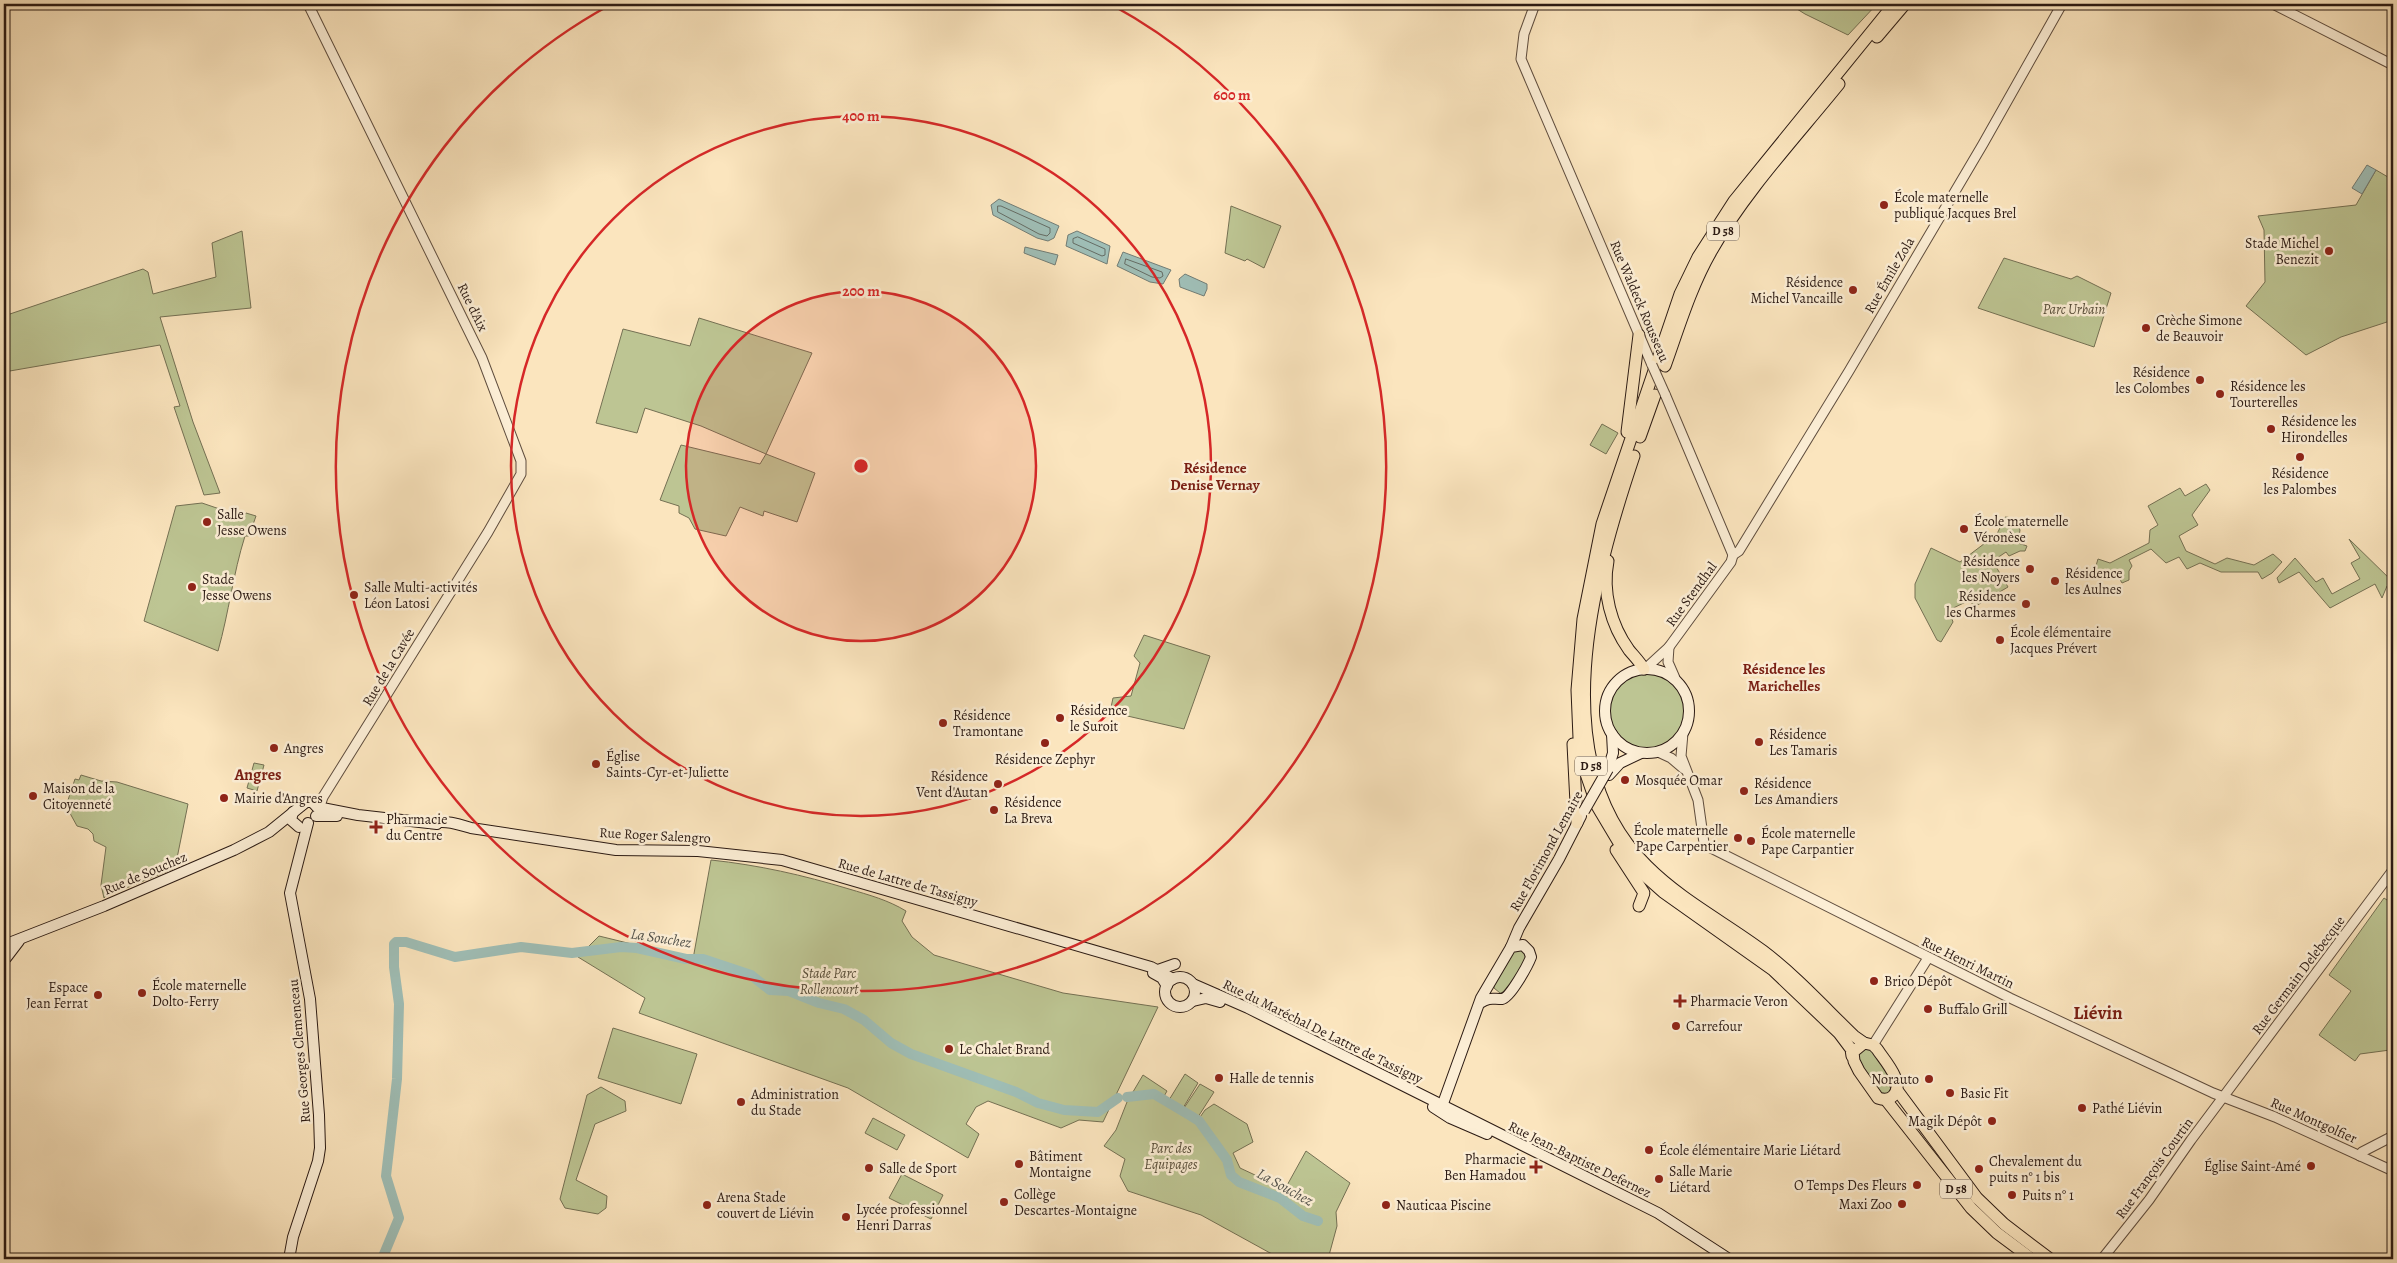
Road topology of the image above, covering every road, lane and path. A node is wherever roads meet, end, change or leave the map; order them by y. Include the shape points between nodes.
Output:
1 (308, 4) edge
2 (1535, 4) edge
3 (1894, 4) edge
4 (1905, 4) edge
5 (2062, 4) edge
6 (2273, 4) edge
7 (2393, 65) edge
8 (1639, 335) junction
9 (1624, 462) junction
10 (521, 474) joint
11 (1615, 513) junction
12 (1733, 555) junction
13 (1669, 647) junction
14 (1644, 669) junction
15 (1674, 678) junction
16 (1577, 699) junction
17 (1611, 733) junction
18 (1683, 734) junction
19 (1658, 752) junction
20 (1641, 753) junction
21 (1609, 772) junction
22 (1687, 773) junction
23 (293, 812) junction
24 (311, 813) junction
25 (1586, 813) junction
26 (1604, 821) junction
27 (1577, 823) junction
28 (277, 826) junction
29 (812, 868) joint
30 (2393, 870) edge
31 (1639, 906) dead end
32 (995, 922) junction
33 (20, 940) junction
34 (4, 945) edge
35 (1523, 945) junction
36 (1511, 947) junction
37 (1928, 958) junction
38 (4, 959) edge
39 (1175, 964) dead end
40 (1158, 970) junction
41 (1170, 983) junction
42 (1490, 983) junction
43 (1193, 984) junction
44 (1497, 997) junction
45 (1193, 1001) junction
46 (1480, 1003) junction
47 (1868, 1044) junction
48 (1852, 1056) junction
49 (1897, 1090) junction
50 (2224, 1097) junction
51 (1886, 1100) junction
52 (1441, 1107) junction
53 (2393, 1136) edge
54 (2360, 1156) junction
55 (2393, 1171) edge
56 (2105, 1258) edge
57 (290, 1259) edge
58 (1716, 1259) edge
59 (1729, 1259) edge
60 (2032, 1259) edge
61 (2050, 1259) edge

1 - 10 street, Rue d'Aix via 485,365 521,461
2 - 8 street, Rue Waldeck Rousseau via 1524,34 1521,58
3 - 9 main road, D 58 via 1734,201 1698,257 1680,294
4 - 11 main road, D 58 via 1740,207 1712,249 1673,343
5 - 12 street, Rue Émile Zola via 1849,371 1739,552
6 - 7 street
8 - 9 main road via 1632,410 1621,456
8 - 12 street, Rue Waldeck Rousseau, bridge
9 - 16 main road, D 58 via 1602,524 1590,575 1581,633
10 - 24 street, Rue de la Cavée
11 - 14 main road via 1606,568 1610,612 1623,640
11 - 47 main road, D 58 via 1595,595 1588,639 1586,684 1587,737 1592,767 1597,787 1612,819 1646,866 1682,896 1779,964 1854,1036
12 - 13 street, Rue Stendhal
13 - 14 street, Rue Stendhal
13 - 15 street, Rue Stendhal via 1668,662
14 - 15 main road via 1661,671
14 - 17 main road via 1627,674 1614,684 1605,708
15 - 18 main road via 1685,692 1690,706
16 - 26 main road, D 58 via 1584,768
16 - 27 main road via 1572,704
17 - 20 main road via 1624,746
17 - 21 main road via 1613,753
18 - 19 main road
18 - 22 street via 1682,756
19 - 20 main road
19 - 22 street via 1671,758
20 - 21 main road
21 - 25 main road, Rue Florimond Lemaire, bridge
22 - 37 street, Rue Henri Martin via 1698,800 1704,843
23 - 24 main road, Rue Georges Clemenceau via 291,817
23 - 24 main road, Rue de Souchez via 306,802
23 - 28 main road, Rue de Souchez
24 - 28 main road, Rue de Souchez
24 - 29 main road, Rue Roger Salengro via 440,821 616,850 710,852 782,860
24 - 57 main road, Rue Georges Clemenceau via 290,893 310,999 320,1148 293,1237
25 - 27 main road, Rue Florimond Lemaire
25 - 35 main road, Rue Florimond Lemaire via 1524,928
26 - 31 main road via 1623,864 1644,893
26 - 48 main road, D 58 via 1645,876 1773,970 1839,1033 1851,1049
27 - 36 main road, Rue Florimond Lemaire
28 - 33 main road, Rue de Souchez via 217,858
29 - 32 main road, Rue de Lattre de Tassigny
30 - 50 street, Rue Germain Delebecque
32 - 40 main road, Rue de Lattre de Tassigny
32 - 41 main road, Rue de Lattre de Tassigny via 1001,928 1155,974
33 - 34 main road, Rue de Souchez
33 - 38 main road, Rue de Souchez
35 - 36 main road
35 - 44 main road, Rue Florimond Lemaire via 1530,954 1529,961 1510,994 1502,999
36 - 42 main road, Rue Florimond Lemaire
37 - 47 street
37 - 50 street, Rue Henri Martin
39 - 40 main road
40 - 41 main road, Rue de Lattre de Tassigny
41 - 43 main road via 1183,978
41 - 45 main road via 1167,1000 1174,1006 1185,1007
42 - 44 main road
42 - 46 main road, Rue Florimond Lemaire
43 - 45 main road
43 - 52 main road, Rue du Maréchal De Lattre de Tassigny via 1248,1008
44 - 46 main road
45 - 52 main road, Rue du Maréchal De Lattre de Tassigny via 1206,998 1220,1002
46 - 52 main road, Rue Florimond Lemaire
47 - 48 main road via 1856,1047
47 - 49 main road via 1896,1079
48 - 51 main road via 1878,1098
49 - 51 main road
49 - 61 main road, D 58 via 1977,1198 2004,1224
50 - 54 street, Rue Montgolfier
50 - 56 street, Rue François Courtin
51 - 60 main road, D 58 via 1971,1208 1997,1233
52 - 58 main road, Rue Jean-Baptiste Defernez via 1455,1120 1639,1210
52 - 59 main road, Rue Jean-Baptiste Defernez via 1663,1215
53 - 54 street
54 - 55 street, Rue Montgolfier

